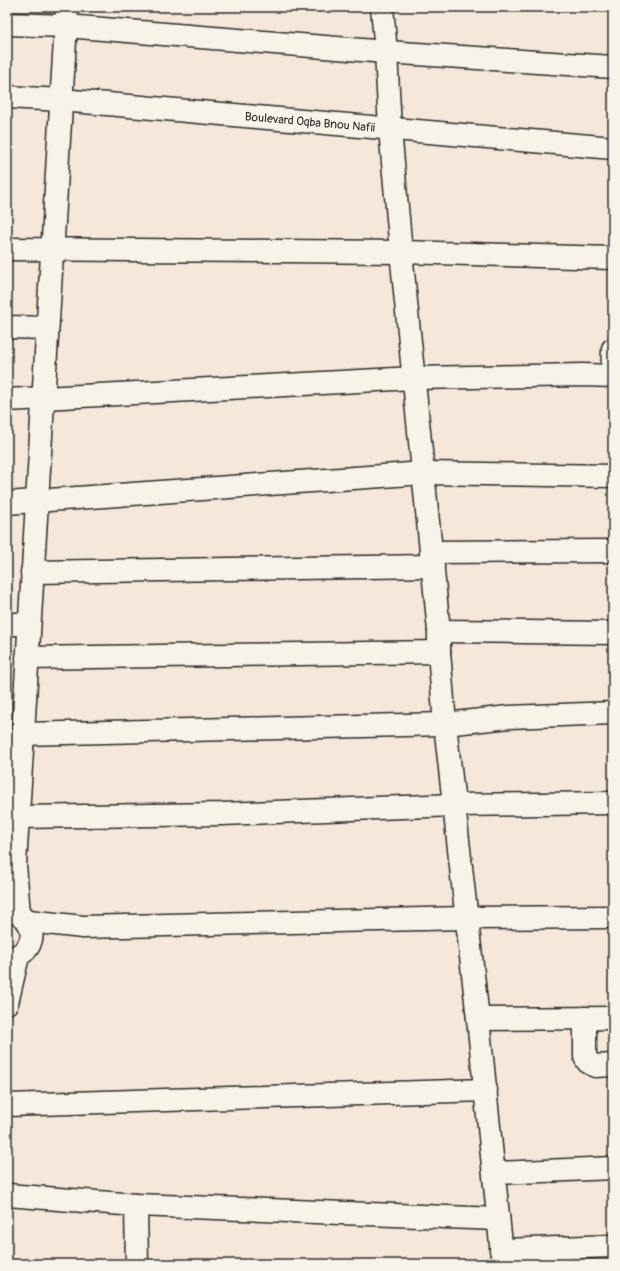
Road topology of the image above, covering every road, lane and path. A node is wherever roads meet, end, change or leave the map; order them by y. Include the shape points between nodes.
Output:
1 (382, 7) edge
2 (66, 16) edge
3 (7, 24) edge
4 (386, 52) junction
5 (613, 67) edge
6 (7, 97) edge
7 (61, 100) junction
8 (390, 129) junction
9 (613, 148) edge
10 (7, 248) edge
11 (52, 249) junction
12 (401, 252) junction
13 (613, 258) edge
14 (7, 327) edge
15 (47, 328) junction
16 (613, 349) edge
17 (612, 376) edge
18 (414, 378) junction
19 (43, 398) junction
20 (7, 400) edge
21 (424, 473) junction
22 (613, 476) edge
23 (37, 501) junction
24 (7, 503) edge
25 (613, 551) edge
26 (432, 559) junction
27 (32, 572) junction
28 (7, 624) edge
29 (29, 624) junction
30 (613, 633) edge
31 (439, 641) junction
32 (27, 658) junction
33 (16, 701) edge
34 (613, 713) edge
35 (445, 724) junction
36 (22, 734) junction
37 (13, 785) edge
38 (613, 803) edge
39 (455, 805) junction
40 (17, 816) junction
41 (12, 859) edge
42 (7, 886) edge
43 (18, 915) edge
44 (613, 917) edge
45 (466, 918) junction
46 (83, 928) junction
47 (18, 953) edge
48 (7, 1002) edge
49 (585, 1018) junction
50 (613, 1018) edge
51 (478, 1019) junction
52 (613, 1065) edge
53 (486, 1090) junction
54 (7, 1105) edge
55 (613, 1168) edge
56 (495, 1173) junction
57 (7, 1195) edge
58 (136, 1205) junction
59 (498, 1219) junction
60 (613, 1246) edge
61 (502, 1257) edge
62 (137, 1264) edge

1 - 4 street
2 - 3 street
2 - 4 street
2 - 7 street
4 - 5 street
4 - 8 street
6 - 7 street, Boulevard Oqba Bnou Nafii
7 - 8 street, Boulevard Oqba Bnou Nafii
7 - 11 street
8 - 9 street, Boulevard Oqba Bnou Nafii
8 - 12 street
10 - 11 street
11 - 12 street
11 - 15 street
12 - 13 street
12 - 18 street
14 - 15 street
15 - 19 street
16 - 17 street
17 - 18 street
18 - 19 street
18 - 21 street
19 - 20 street
19 - 23 street
21 - 22 street
21 - 23 street
21 - 26 street
23 - 24 street
23 - 27 street
25 - 26 street
26 - 27 street
26 - 31 street
27 - 29 street
28 - 29 street
29 - 32 street
30 - 31 street
31 - 32 street
31 - 35 street
32 - 33 street
33 - 36 street
34 - 35 street via 509,717
35 - 36 street
35 - 39 street
36 - 37 street
37 - 40 street
38 - 39 street
39 - 40 street via 222,814
39 - 45 street
40 - 41 street
41 - 42 street
41 - 43 street
43 - 46 street
43 - 47 street via 32,932
44 - 45 street
45 - 46 street
45 - 51 street
46 - 47 street
47 - 48 street
49 - 50 street
49 - 51 street
49 - 52 street via 585,1057 595,1066
51 - 53 street
53 - 54 street
53 - 56 street
55 - 56 street
56 - 59 street
57 - 58 street
58 - 59 street
58 - 62 street
59 - 61 street
60 - 61 street

